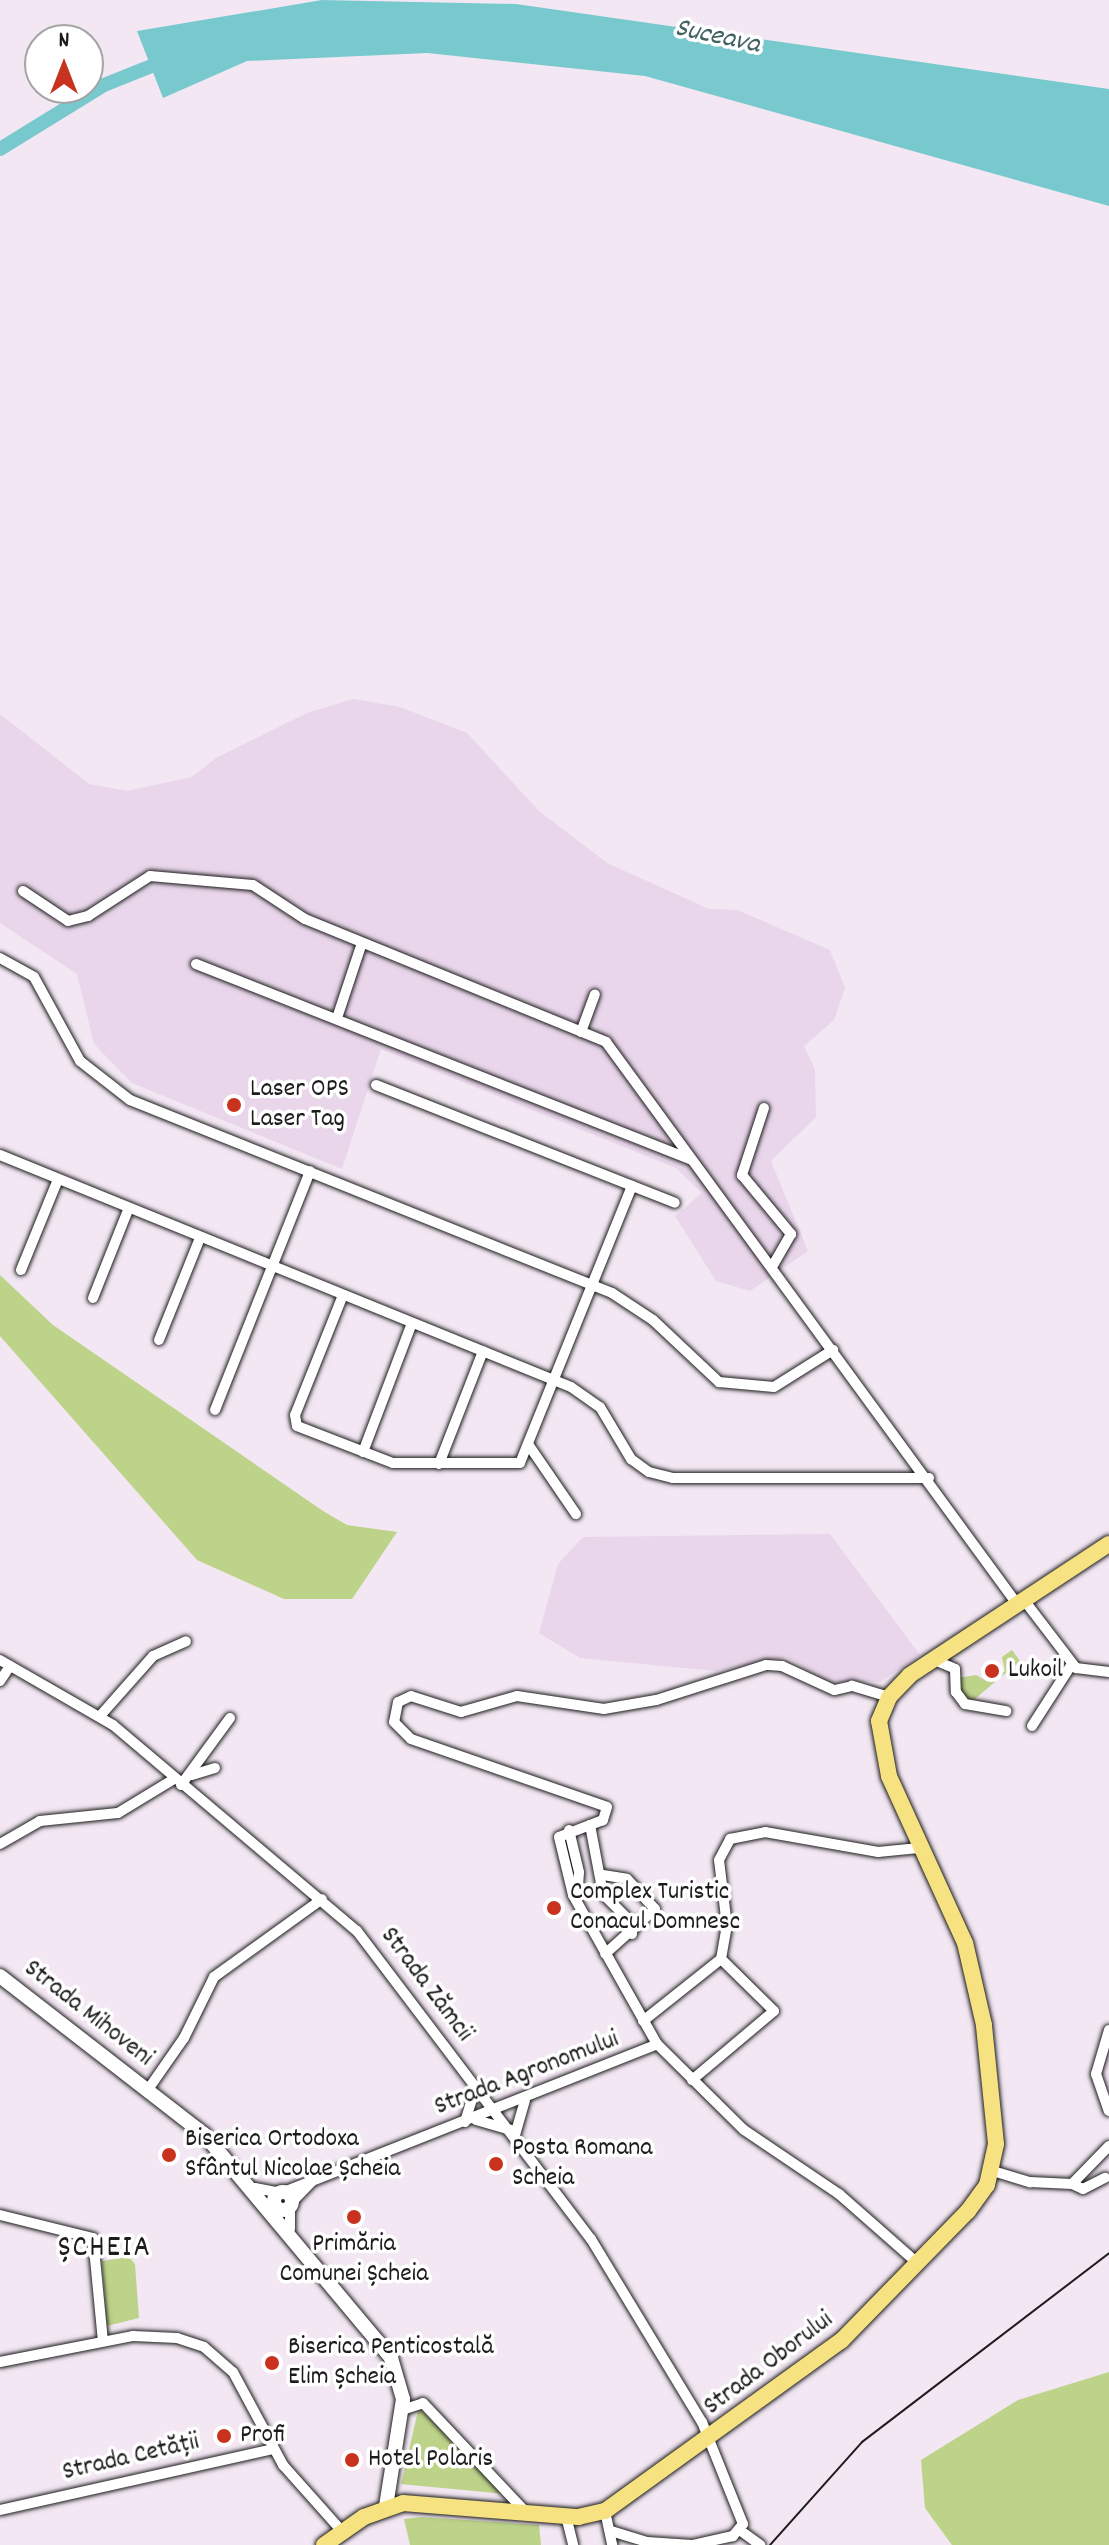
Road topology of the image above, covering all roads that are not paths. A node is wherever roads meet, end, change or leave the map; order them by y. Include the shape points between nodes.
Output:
1 (23, 891) dead end
2 (362, 943) junction
3 (0, 958) edge
4 (196, 964) dead end
5 (595, 994) dead end
6 (337, 1018) junction
7 (581, 1032) junction
8 (376, 1085) dead end
9 (764, 1108) dead end
10 (0, 1155) edge
11 (694, 1161) junction
12 (310, 1171) junction
13 (57, 1182) junction
14 (632, 1186) junction
15 (675, 1203) dead end
16 (128, 1210) junction
17 (200, 1238) junction
18 (273, 1266) junction
19 (771, 1268) junction
20 (21, 1270) dead end
21 (591, 1283) junction
22 (343, 1295) junction
23 (93, 1298) dead end
24 (412, 1323) junction
25 (159, 1340) dead end
26 (833, 1350) junction
27 (483, 1351) junction
28 (552, 1379) junction
29 (215, 1410) dead end
30 (528, 1444) junction
31 (363, 1452) junction
32 (439, 1464) junction
33 (929, 1478) junction
34 (576, 1514) dead end
35 (1109, 1544) edge
36 (1020, 1602) junction
37 (186, 1641) dead end
38 (932, 1659) junction
39 (5, 1663) edge
40 (1072, 1664) junction
41 (1109, 1672) edge
42 (0, 1681) edge
43 (889, 1697) junction
44 (1006, 1711) dead end
45 (100, 1716) junction
46 (230, 1718) dead end
47 (1032, 1726) dead end
48 (215, 1768) dead end
49 (192, 1775) junction
50 (178, 1782) junction
51 (590, 1825) junction
52 (0, 1844) edge
53 (919, 1848) junction
54 (603, 1875) junction
55 (322, 1899) junction
56 (632, 1934) junction
57 (605, 1954) junction
58 (721, 1959) junction
59 (0, 1976) edge
60 (643, 2021) junction
61 (1109, 2030) edge
62 (657, 2044) junction
63 (692, 2080) junction
64 (476, 2086) junction
65 (147, 2091) junction
66 (525, 2100) junction
67 (496, 2111) junction
68 (1109, 2111) edge
69 (470, 2121) junction
70 (514, 2133) junction
71 (1109, 2146) edge
72 (993, 2171) junction
73 (1105, 2178) dead end
74 (1072, 2184) junction
75 (282, 2202) junction
76 (0, 2215) edge
77 (915, 2261) junction
78 (103, 2341) junction
79 (0, 2362) edge
80 (402, 2410) junction
81 (710, 2439) junction
82 (272, 2449) junction
83 (386, 2506) junction
84 (0, 2510) edge
85 (524, 2510) junction
86 (605, 2511) junction
87 (566, 2516) junction
88 (341, 2530) junction
89 (610, 2531) junction
90 (741, 2531) junction
91 (324, 2545) edge
92 (573, 2545) edge
93 (612, 2545) edge
94 (760, 2545) edge

1 - 2 street via 68,921 88,916 150,876 253,885 305,919
2 - 6 street
2 - 7 street
3 - 12 street via 34,977 53,1002 70,1049 113,1090
4 - 6 street
5 - 7 street
6 - 11 street
7 - 11 street via 611,1047
8 - 14 street
9 - 19 street via 742,1175 791,1234
10 - 13 street
11 - 19 street
12 - 18 street
12 - 21 street
13 - 16 street
13 - 20 street
14 - 15 street
14 - 21 street
16 - 17 street
16 - 23 street
17 - 18 street
17 - 25 street
18 - 22 street
18 - 29 street
19 - 26 street
21 - 26 street via 653,1320 703,1372 739,1388 774,1387
21 - 28 street
22 - 24 street
22 - 31 street via 294,1422
24 - 27 street
24 - 31 street
26 - 33 street
27 - 28 street
27 - 32 street
28 - 30 street
28 - 33 street via 588,1396 631,1459 660,1476
30 - 32 street via 520,1463
30 - 34 street
31 - 32 street via 393,1463
33 - 36 street
35 - 36 main road
36 - 38 main road
36 - 40 street
37 - 45 street via 153,1656
38 - 43 main road
38 - 44 street via 955,1669 956,1692 965,1704
39 - 42 street
39 - 45 street, Strada Zămcii
40 - 41 street via 1089,1674
40 - 47 street
43 - 51 street via 852,1686 834,1690 775,1665 604,1709 517,1696 461,1712 417,1696 398,1702 394,1722 402,1736 607,1807 607,1817
43 - 53 main road via 879,1721 880,1748
45 - 50 street, Strada Zămcii
46 - 49 street
48 - 49 street
49 - 50 street
50 - 52 street via 118,1813 40,1821
50 - 55 street, Strada Zămcii
51 - 54 street
51 - 57 street, Strada Agronomului via 564,1831 579,1872 577,1900
53 - 58 street via 878,1852 799,1835 751,1833 730,1839 719,1860 727,1926
53 - 72 main road via 969,1955 992,2077
54 - 56 street via 605,1897 631,1922
54 - 56 street via 627,1879 655,1907
55 - 64 street, Strada Zămcii via 372,1948
55 - 65 street, Strada Mihoveni via 214,1977 184,2038
56 - 57 street
57 - 60 street, Strada Agronomului
58 - 60 street, Strada Agronomului
58 - 63 street via 774,2011
59 - 65 main road, Strada Mihoveni
60 - 62 street, Strada Agronomului
61 - 68 street via 1096,2074
62 - 63 street, Strada Agronomului
62 - 66 street, Strada Agronomului
63 - 77 street, Strada Agronomului via 744,2130 839,2194
64 - 67 street, Strada Zămcii
64 - 69 street
65 - 75 main road, Strada Mihoveni via 204,2134 255,2188
66 - 67 street, Strada Agronomului
66 - 70 street
67 - 69 street, Strada Agronomului
67 - 70 street, Strada Zămcii
69 - 70 street
69 - 75 street, Strada Agronomului via 320,2176
70 - 81 street, Strada Zămcii via 641,2315
71 - 74 street
72 - 74 street via 1030,2182
72 - 77 main road, Strada Oborului via 968,2211
73 - 74 street via 1083,2189
75 - 80 main road, Strada Mihoveni via 290,2229 391,2358 402,2388
76 - 78 street via 93,2238
77 - 81 main road, Strada Oborului via 863,2322
78 - 79 street
78 - 82 street via 159,2335 204,2347 233,2372
80 - 83 main road, Strada Mihoveni
80 - 85 street via 423,2403
81 - 86 main road, Strada Oborului
81 - 90 street, Strada Zămcii via 741,2515
82 - 84 street, Strada Cetății
82 - 88 street
83 - 85 main road, Strada Oborului via 422,2501
83 - 88 main road
85 - 87 main road, Strada Oborului
86 - 87 main road, Strada Oborului
86 - 89 street
87 - 92 street
88 - 91 main road
89 - 90 street via 647,2542 692,2545
89 - 93 street
90 - 94 street

